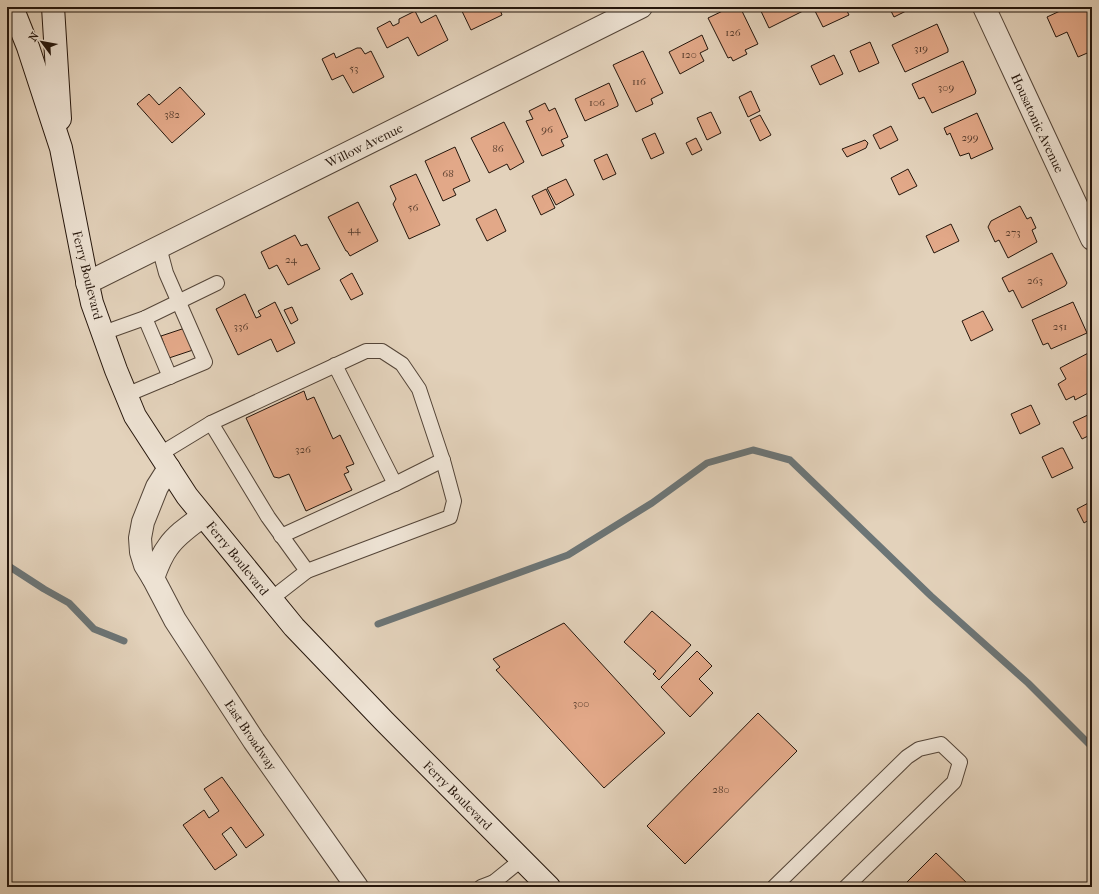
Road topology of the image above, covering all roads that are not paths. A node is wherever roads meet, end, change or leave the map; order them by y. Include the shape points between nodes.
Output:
1 (12, 7) edge
2 (53, 7) edge
3 (641, 7) edge
4 (984, 7) edge
5 (61, 148) junction
6 (1092, 239) edge
7 (159, 247) junction
8 (87, 283) junction
9 (216, 283) dead end
10 (180, 301) junction
11 (146, 318) junction
12 (103, 333) junction
13 (335, 365) junction
14 (170, 377) junction
15 (126, 395) junction
16 (211, 423) junction
17 (443, 460) junction
18 (165, 461) junction
19 (395, 484) junction
20 (203, 516) junction
21 (281, 536) junction
22 (308, 571) junction
23 (153, 578) junction
24 (271, 598) junction
25 (521, 860) junction
26 (491, 885) edge
27 (357, 887) edge
28 (549, 887) edge
29 (774, 887) edge
30 (846, 887) edge

1 - 5 street, Ferry Boulevard
2 - 5 street, Ferry Boulevard
3 - 7 street, Willow Avenue
4 - 6 street, Housatonic Avenue
5 - 8 street, Ferry Boulevard
7 - 8 street, Willow Avenue
7 - 10 lane via 166,273
8 - 12 street, Ferry Boulevard
9 - 10 lane
10 - 11 lane
10 - 14 lane via 205,362
11 - 12 lane
11 - 14 lane
12 - 15 street, Ferry Boulevard
13 - 16 lane
13 - 17 lane via 366,351 382,351 402,364 419,389
13 - 19 lane
14 - 15 lane
15 - 18 street, Ferry Boulevard via 135,416
16 - 18 lane
16 - 21 lane
17 - 19 lane
17 - 22 lane via 454,501 450,517
18 - 20 street, Ferry Boulevard
18 - 23 street, East Broadway via 149,503 140,538 145,565
19 - 21 lane
20 - 23 street via 168,546
20 - 24 street, Ferry Boulevard
21 - 22 lane
22 - 24 lane
23 - 27 street, East Broadway via 176,620 250,735
24 - 25 street, Ferry Boulevard via 294,627
25 - 26 lane
25 - 28 street, Ferry Boulevard
29 - 30 lane via 907,757 919,749 941,744 960,762 954,782

